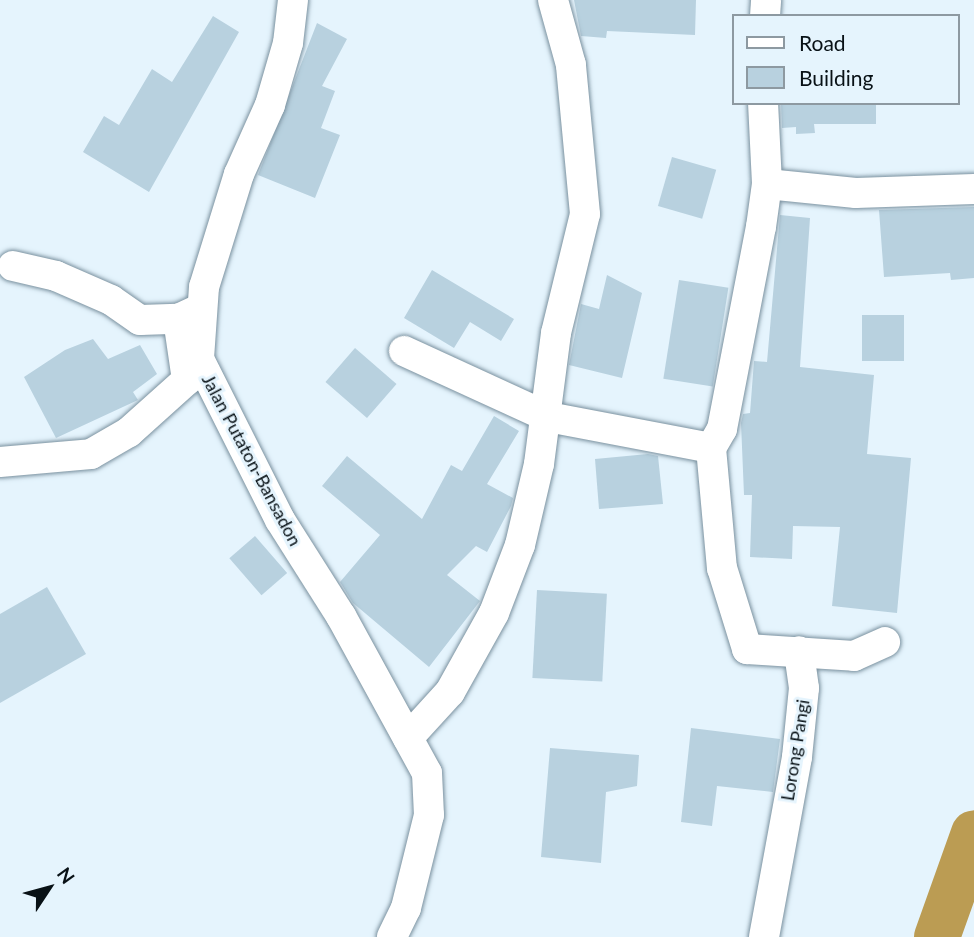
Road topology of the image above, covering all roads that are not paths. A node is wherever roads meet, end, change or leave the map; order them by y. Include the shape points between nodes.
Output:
1 (293, 0) edge
2 (553, 0) edge
3 (763, 105) edge
4 (767, 184) junction
5 (974, 189) edge
6 (13, 266) dead end
7 (190, 313) junction
8 (404, 352) dead end
9 (548, 417) junction
10 (711, 448) junction
11 (0, 462) edge
12 (886, 642) dead end
13 (799, 651) junction
14 (408, 738) junction
15 (392, 937) edge
16 (764, 937) edge

1 - 7 street, Jalan Putaton-Bansadon via 288,43 270,105 239,174 204,287
2 - 9 street via 572,65 585,214 556,333
3 - 4 street
4 - 5 street via 856,193
4 - 10 street via 722,429
6 - 7 street via 111,300 140,320
7 - 11 street via 187,380 129,432 91,454
7 - 14 street, Jalan Putaton-Bansadon via 199,359 280,520 341,616
8 - 9 street
9 - 10 street
9 - 14 street via 509,580 450,692
10 - 13 street via 722,568 747,649
12 - 13 street via 854,656
13 - 16 street, Lorong Pangi via 804,688 797,757
14 - 15 street, Jalan Putaton-Bansadon via 427,774 429,815 406,908

